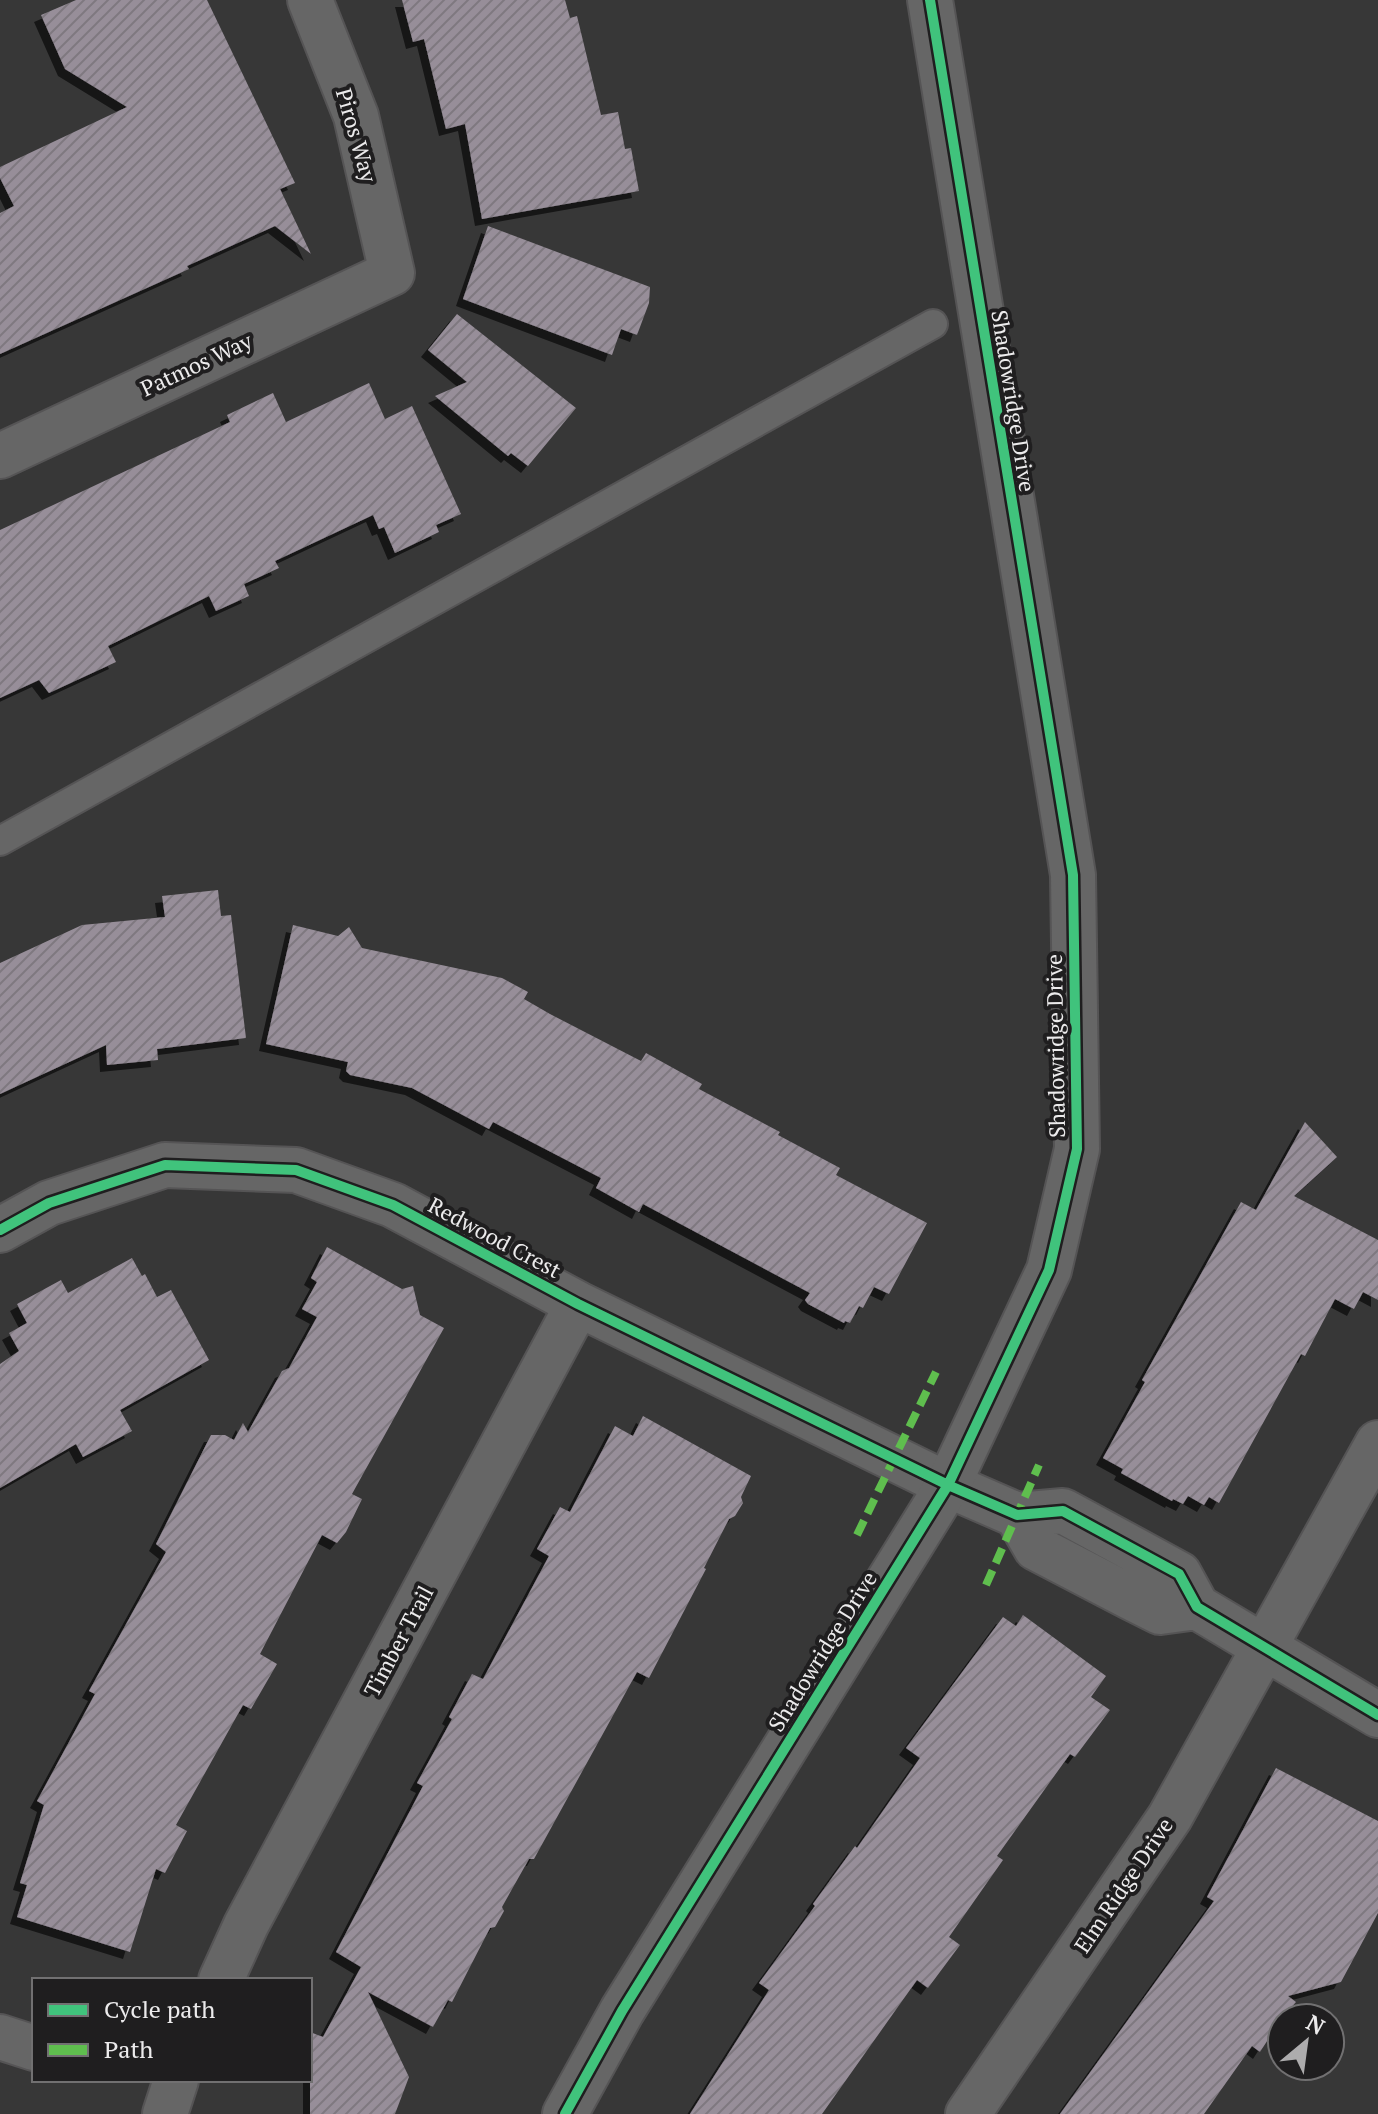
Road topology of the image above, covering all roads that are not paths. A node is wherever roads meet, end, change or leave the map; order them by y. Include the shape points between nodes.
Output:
1 (310, 0) edge
2 (930, 0) edge
3 (392, 273) joint
4 (933, 324) dead end
5 (0, 456) edge
6 (0, 841) edge
7 (0, 1230) edge
8 (578, 1304) junction
9 (1378, 1443) edge
10 (948, 1485) junction
11 (1263, 1646) junction
12 (1378, 1715) edge
13 (222, 1978) edge
14 (0, 2037) edge
15 (32, 2047) edge
16 (565, 2114) edge
17 (968, 2114) edge

1 - 3 street, Piros Way via 356,116
2 - 10 street, Shadowridge Drive via 1073,875 1077,1149 1049,1270
3 - 5 street, Patmos Way
4 - 6 lane
7 - 8 street, Redwood Crest via 49,1203 165,1165 296,1170 393,1205
8 - 10 street, Redwood Crest
8 - 13 street, Timber Trail
9 - 11 street, Elm Ridge Drive
10 - 11 street, Redwood Crest via 1017,1515 1036,1548 1160,1612 1197,1607
10 - 16 street, Shadowridge Drive via 622,2011
11 - 12 street
11 - 17 street, Elm Ridge Drive via 1170,1817
14 - 15 street

